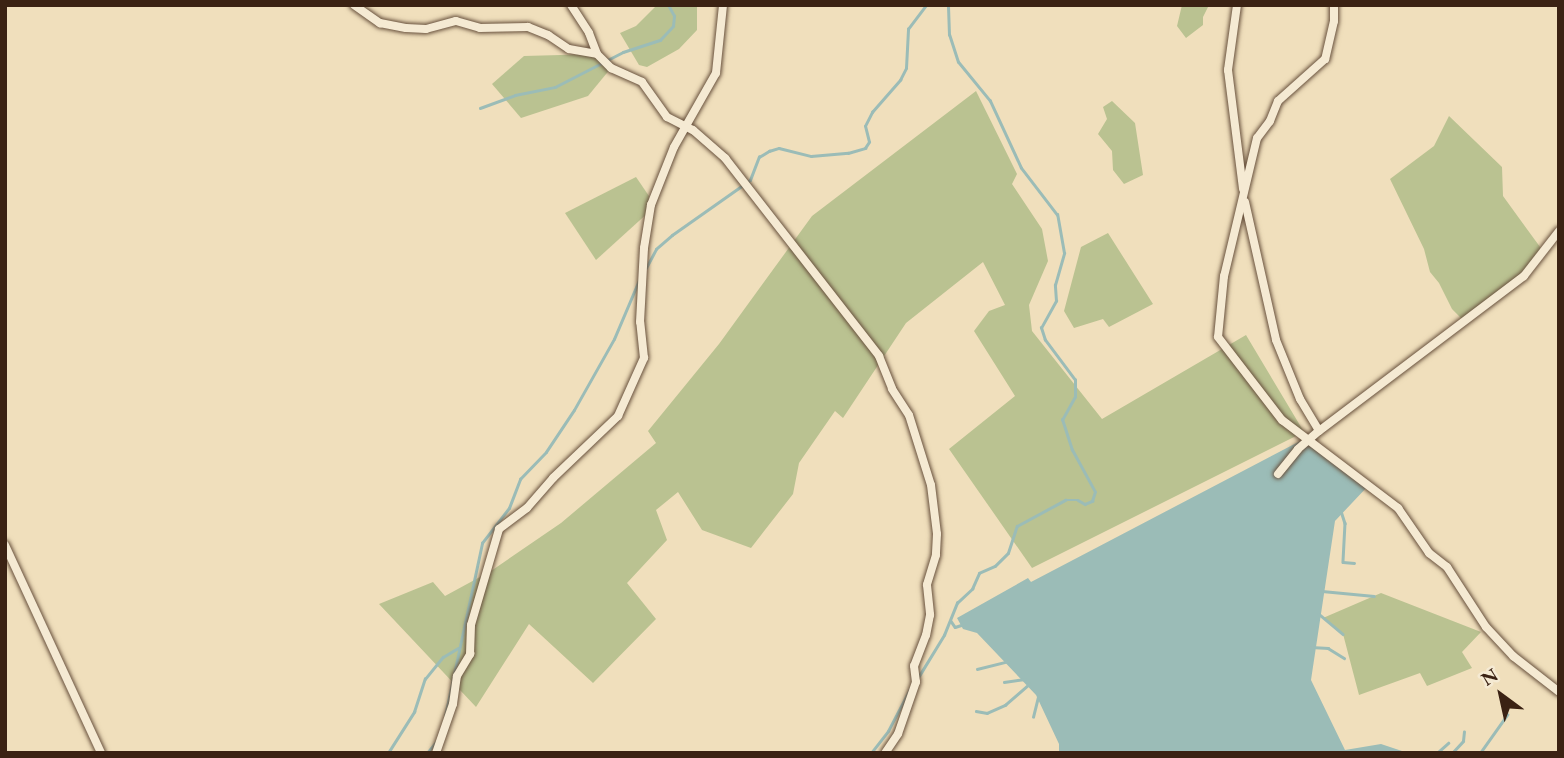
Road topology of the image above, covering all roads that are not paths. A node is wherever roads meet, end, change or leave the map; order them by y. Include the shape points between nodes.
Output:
1 (354, 5) edge
2 (572, 5) edge
3 (723, 5) edge
4 (1237, 5) edge
5 (1334, 5) edge
6 (597, 54) junction
7 (686, 127) junction
8 (1244, 197) junction
9 (1559, 231) edge
10 (1319, 432) junction
11 (1309, 440) junction
12 (1279, 474) dead end
13 (5, 545) edge
14 (1559, 692) edge
15 (101, 753) edge
16 (436, 753) edge
17 (885, 753) edge

1 - 6 street via 380,23 405,28 426,29 456,21 480,28 528,27 569,49
2 - 6 street
3 - 7 street via 716,73
4 - 8 street via 1228,70
5 - 8 street via 1328,55 1278,102 1256,138
6 - 7 street via 611,68 642,82 667,117
7 - 16 street via 651,205 640,322 644,358 618,416 499,530 471,625 470,654 457,676 453,704
7 - 17 street via 725,158 840,305 878,356 909,415 931,485 936,555 927,585 930,615 916,657 916,682 898,734
8 - 10 street via 1276,340
8 - 11 street via 1224,276 1217,337 1282,419
9 - 10 street via 1524,276
10 - 11 street
11 - 12 street
11 - 14 street via 1398,508 1429,553 1447,567 1486,627 1513,656
13 - 15 street

